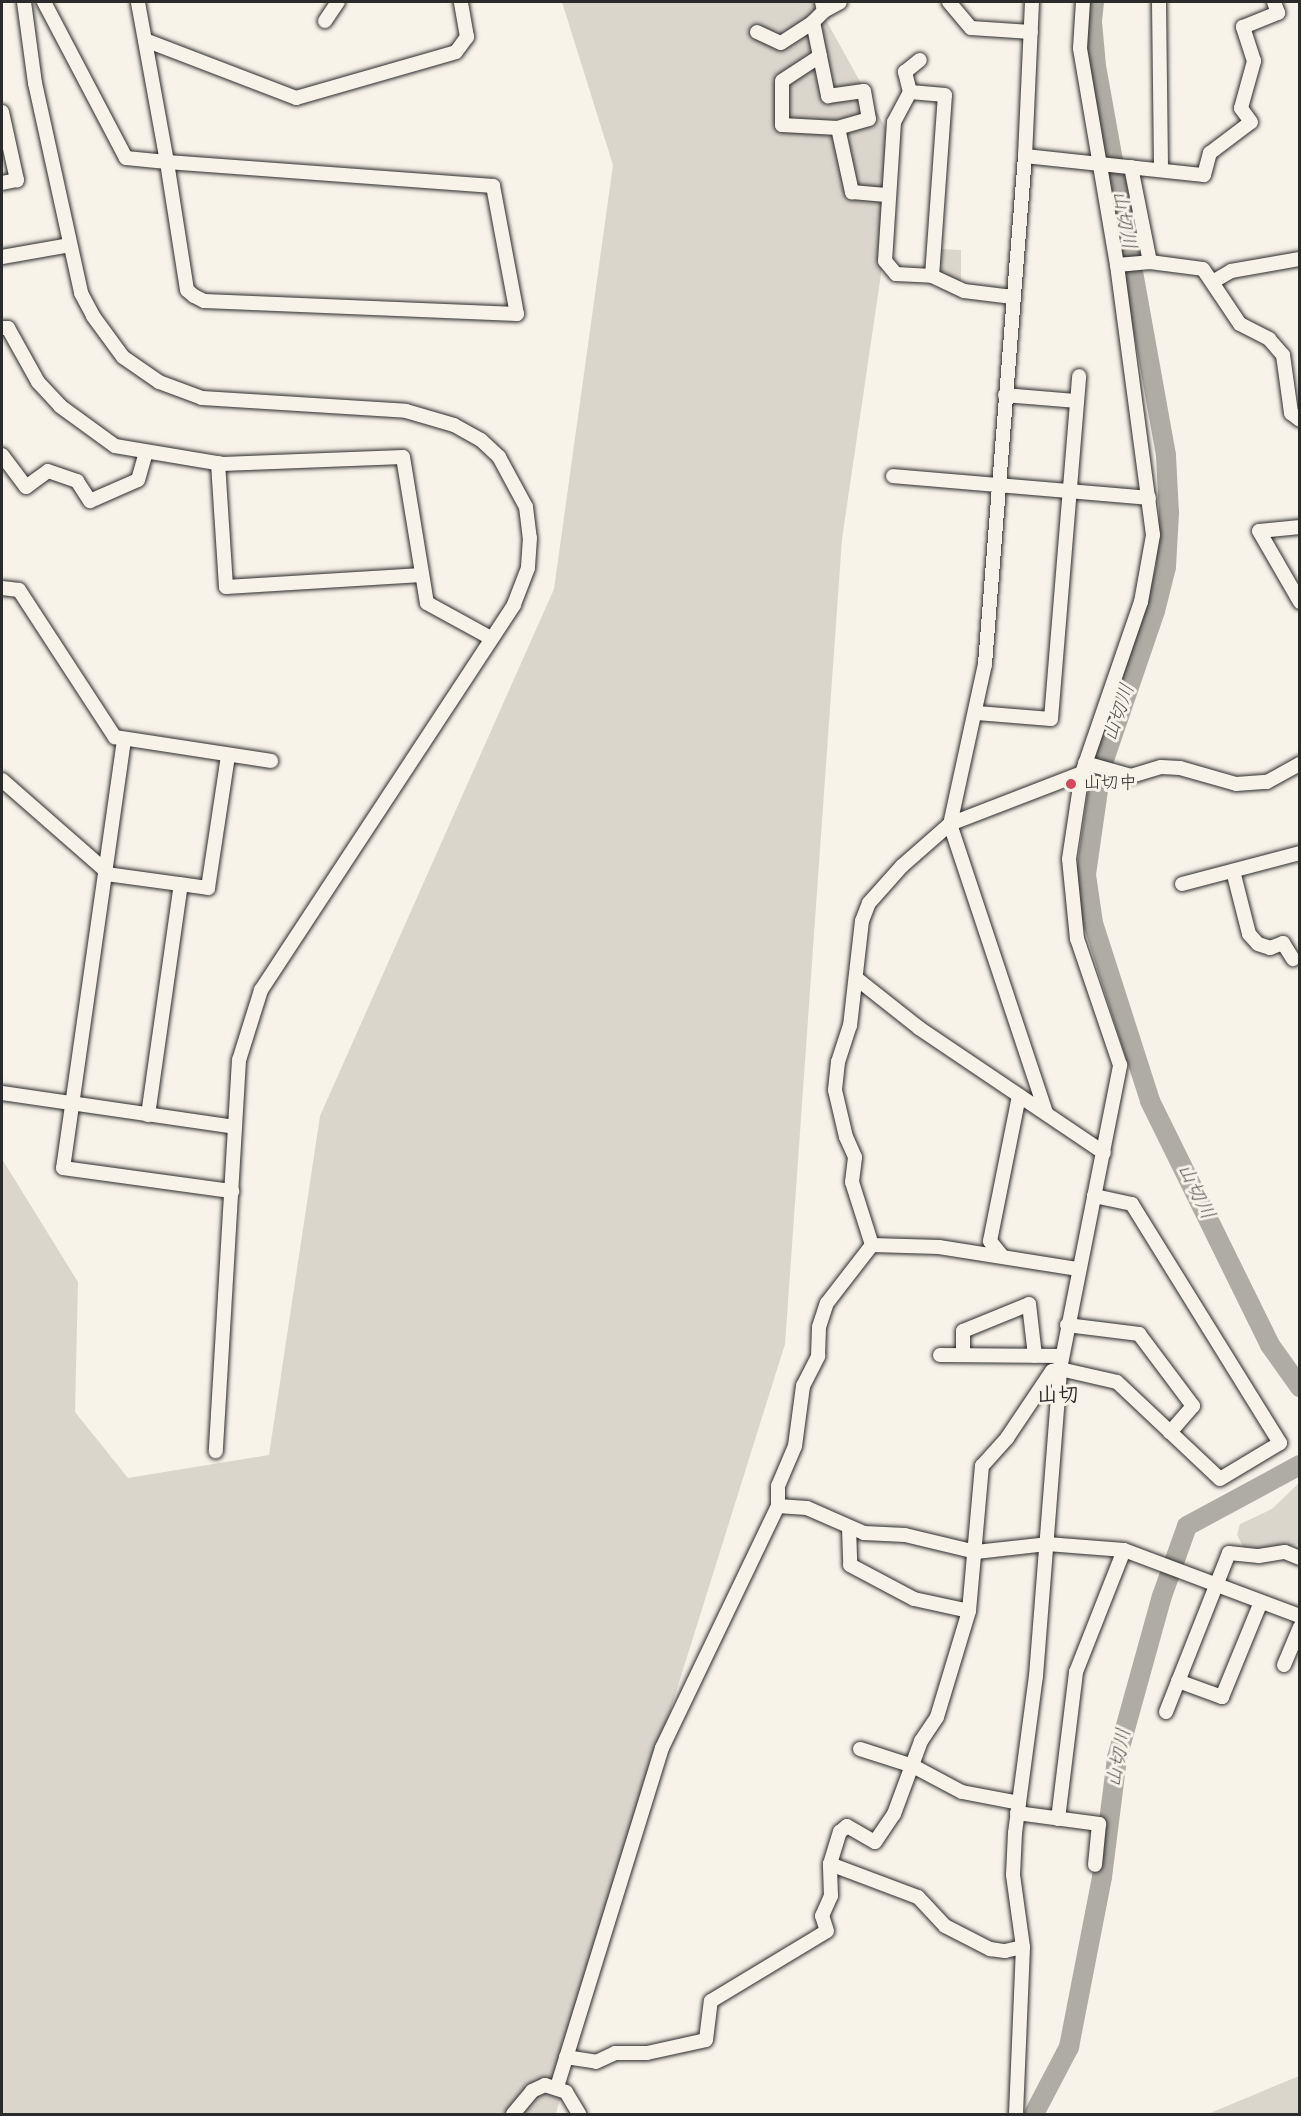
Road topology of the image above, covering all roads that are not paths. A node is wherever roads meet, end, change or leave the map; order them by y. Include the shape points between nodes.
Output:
1 (24, 2) edge
2 (44, 2) edge
3 (138, 2) edge
4 (338, 2) edge
5 (461, 2) edge
6 (840, 2) edge
7 (949, 2) edge
8 (1032, 2) edge
9 (1083, 2) edge
10 (1159, 2) edge
11 (1274, 2) edge
12 (823, 6) edge
13 (325, 21) dead end
14 (813, 22) junction
15 (757, 32) dead end
16 (1031, 32) junction
17 (145, 40) junction
18 (820, 56) junction
19 (920, 60) dead end
20 (910, 92) junction
21 (2, 112) edge
22 (838, 128) junction
23 (1025, 156) junction
24 (167, 162) junction
25 (1103, 165) junction
26 (1129, 167) junction
27 (1161, 170) junction
28 (2, 183) edge
29 (889, 195) junction
30 (70, 245) junction
31 (2, 257) edge
32 (1299, 259) edge
33 (1148, 262) junction
34 (1120, 265) junction
35 (932, 276) junction
36 (1214, 281) junction
37 (1013, 297) junction
38 (2, 328) edge
39 (1079, 376) dead end
40 (1005, 395) junction
41 (1077, 402) junction
42 (1299, 420) edge
43 (146, 452) junction
44 (2, 455) edge
45 (218, 463) junction
46 (893, 476) dead end
47 (998, 485) junction
48 (1069, 491) junction
49 (1149, 498) junction
50 (1299, 527) edge
51 (422, 575) junction
52 (1294, 579) edge
53 (2, 588) edge
54 (1299, 602) edge
55 (491, 638) junction
56 (977, 713) junction
57 (124, 740) junction
58 (228, 755) junction
59 (271, 760) dead end
60 (1299, 764) edge
61 (1087, 768) junction
62 (2, 780) edge
63 (950, 824) junction
64 (1299, 855) edge
65 (1233, 871) junction
66 (106, 873) junction
67 (1182, 884) dead end
68 (181, 885) junction
69 (1293, 959) dead end
70 (856, 978) junction
71 (2, 1093) edge
72 (1019, 1096) junction
73 (72, 1104) junction
74 (1046, 1113) junction
75 (148, 1115) junction
76 (235, 1127) junction
77 (1104, 1154) junction
78 (231, 1191) junction
79 (1094, 1196) junction
80 (872, 1245) junction
81 (1002, 1256) junction
82 (1078, 1269) junction
83 (1067, 1325) junction
84 (940, 1355) dead end
85 (963, 1355) junction
86 (1035, 1356) junction
87 (1061, 1362) junction
88 (1170, 1432) junction
89 (216, 1451) dead end
90 (778, 1506) junction
91 (849, 1528) junction
92 (1047, 1544) junction
93 (1124, 1550) junction
94 (976, 1552) junction
95 (1299, 1558) edge
96 (1216, 1585) junction
97 (1261, 1602) junction
98 (969, 1611) junction
99 (1299, 1616) edge
100 (1299, 1627) edge
101 (1284, 1665) dead end
102 (1178, 1681) junction
103 (1166, 1712) dead end
104 (860, 1749) dead end
105 (913, 1766) junction
106 (1018, 1808) junction
107 (1058, 1819) junction
108 (830, 1864) junction
109 (1095, 1865) dead end
110 (1023, 1947) junction
111 (566, 2057) junction
112 (557, 2087) junction
113 (513, 2115) edge
114 (579, 2115) edge
115 (1016, 2115) edge

1 - 30 street via 35,83
2 - 24 street via 126,158
3 - 17 street
4 - 13 street
5 - 17 street via 467,37 456,52 296,98
6 - 12 street
7 - 16 street via 971,28
8 - 16 street
9 - 25 street via 1080,48
10 - 27 street
11 - 27 street via 1278,13 1243,27 1254,61 1242,108 1251,122 1210,153 1204,175
12 - 14 street
14 - 15 street via 781,43
14 - 18 street
16 - 23 street
17 - 24 street
18 - 22 street via 828,96 864,92 869,119
18 - 22 street via 782,81 782,125
19 - 20 street via 905,72
20 - 29 street via 894,122
20 - 35 street via 945,94
21 - 28 street via 17,180
22 - 29 street via 852,192
23 - 25 street
23 - 37 street
24 - 24 street via 187,290 204,301 518,314 493,186
25 - 26 street
25 - 34 street
26 - 27 street
26 - 33 street
29 - 35 street via 885,261 896,274
30 - 31 street
30 - 55 street via 81,293 93,316 123,357 159,382 202,398 406,411 454,425 481,440 514,480 526,507 530,538 528,568 514,605
32 - 36 street via 1231,271
33 - 34 street
33 - 36 street via 1203,269
34 - 49 street
35 - 37 street via 964,291
36 - 42 street via 1240,324 1269,339 1283,355 1291,413
37 - 40 street
38 - 43 street via 8,328 38,382 60,406 115,446
39 - 41 street
40 - 41 street
40 - 47 street
41 - 48 street
43 - 44 street via 138,480 90,501 77,482 48,471 26,487
43 - 45 street
45 - 51 street via 403,458
45 - 51 street via 226,587
46 - 47 street
47 - 48 street
47 - 56 street via 985,664
48 - 49 street
48 - 56 street via 1051,719
49 - 61 street via 1150,568
50 - 52 street via 1259,531
51 - 55 street via 427,603
52 - 54 street
53 - 57 street via 19,590 115,737
55 - 76 street via 261,990 239,1060
56 - 63 street
57 - 58 street
57 - 66 street
58 - 59 street
58 - 68 street via 208,888
60 - 61 street via 1268,782 1236,784 1180,768 1161,767 1131,776
61 - 63 street
61 - 77 street via 1071,838 1070,895 1077,939 1120,1065
62 - 66 street
63 - 70 street via 902,866 869,903 862,921
63 - 74 street
64 - 65 street
65 - 67 street
65 - 69 street via 1249,934 1264,946 1283,943
66 - 68 street
66 - 73 street
68 - 75 street
70 - 72 street via 919,1028
70 - 80 street via 835,1090 855,1157 852,1182
71 - 73 street
72 - 74 street
72 - 81 street via 990,1241
73 - 75 street
73 - 78 street via 63,1168
74 - 77 street
75 - 76 street
76 - 78 street
77 - 79 street
78 - 89 street
79 - 82 street
79 - 88 street via 1132,1204 1280,1443 1220,1479
80 - 81 street via 939,1247
80 - 90 street via 827,1303 819,1327 818,1356 803,1386 795,1446 778,1485
81 - 82 street
82 - 83 street
83 - 87 street
83 - 88 street via 1139,1334 1193,1406
84 - 85 street
85 - 86 street
85 - 86 street via 963,1332 1029,1304
86 - 87 street
87 - 88 street via 1117,1382
87 - 92 street
87 - 94 street via 982,1466
90 - 91 street via 807,1508
90 - 111 street via 662,1748
91 - 94 street via 864,1533 905,1535
91 - 98 street via 850,1565 914,1599
92 - 93 street
92 - 94 street
92 - 106 street via 1036,1676
93 - 96 street
93 - 107 street via 1076,1672
94 - 98 street
95 - 96 street via 1285,1552 1260,1556 1229,1553
96 - 97 street
96 - 102 street
97 - 99 street
97 - 102 street via 1222,1697
98 - 105 street via 937,1717 921,1741
100 - 101 street
102 - 103 street
104 - 105 street
105 - 106 street via 962,1792
105 - 108 street via 894,1814 875,1842 847,1826 834,1845
106 - 107 street
106 - 110 street via 1013,1875
107 - 109 street via 1099,1824
108 - 110 street via 918,1898 945,1926 990,1948 1005,1951
108 - 111 street via 831,1896 822,1916 827,1931 711,2001 706,2040 647,2054 615,2054 596,2061
110 - 115 street
111 - 112 street
112 - 113 street via 545,2085 532,2091
112 - 114 street via 572,2099

